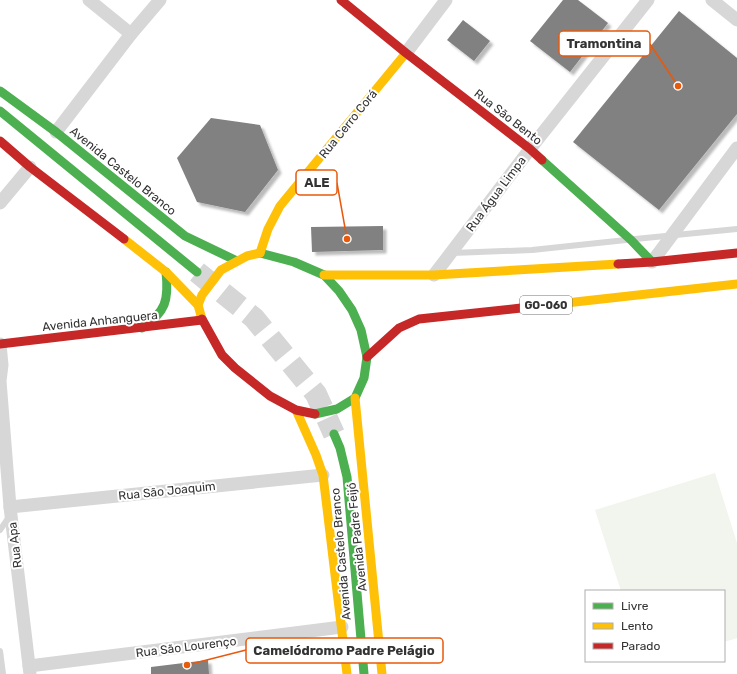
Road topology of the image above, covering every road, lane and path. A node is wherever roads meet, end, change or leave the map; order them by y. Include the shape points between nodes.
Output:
1 (89, 0) edge
2 (160, 0) edge
3 (341, 0) edge
4 (446, 0) edge
5 (648, 0) edge
6 (712, 0) edge
7 (737, 20) edge
8 (131, 34) junction
9 (406, 53) junction
10 (0, 91) edge
11 (0, 111) edge
12 (56, 132) junction
13 (0, 141) edge
14 (737, 148) edge
15 (530, 149) junction
16 (30, 166) junction
17 (0, 203) edge
18 (737, 229) edge
19 (672, 236) junction
20 (631, 240) junction
21 (260, 253) junction
22 (737, 253) edge
23 (450, 254) junction
24 (237, 261) junction
25 (652, 262) junction
26 (166, 272) junction
27 (197, 272) tunnel mouth
28 (434, 275) junction
29 (324, 276) junction
30 (737, 284) edge
31 (198, 305) junction
32 (202, 320) junction
33 (142, 328) junction
34 (0, 344) edge
35 (367, 357) junction
36 (1, 366) edge
37 (355, 398) junction
38 (296, 410) junction
39 (334, 434) tunnel mouth
40 (323, 475) junction
41 (4, 477) edge
42 (10, 511) junction
43 (0, 530) edge
44 (342, 627) junction
45 (0, 651) edge
46 (29, 670) edge
47 (2, 674) edge
48 (347, 674) edge
49 (364, 674) edge
50 (382, 674) edge

1 - 8 street
2 - 8 street
3 - 9 main road, Rua São Bento
4 - 9 street, Rua Cerro Corá
5 - 15 street, Rua Água Limpa
6 - 7 street
8 - 12 street
9 - 15 main road, Rua São Bento
9 - 21 main road, Rua Cerro Corá via 280,206 268,229
10 - 12 main road, Avenida Castelo Branco
11 - 27 main road
12 - 24 main road, Avenida Castelo Branco via 185,236
13 - 16 main road
14 - 19 street
15 - 20 main road, Rua São Bento
15 - 23 street, Rua Água Limpa
16 - 17 street
16 - 26 main road
18 - 19 lane
19 - 20 lane
19 - 25 street
20 - 23 lane via 532,250
20 - 25 main road, Rua São Bento
21 - 24 main road
21 - 29 main road via 294,262
22 - 25 main road
23 - 28 street, Rua Água Limpa
24 - 31 main road via 221,270 202,295
25 - 28 main road
26 - 31 main road
26 - 33 main road via 168,290 162,313
28 - 29 main road
29 - 35 main road via 339,291 352,310 361,330
30 - 35 main road, GO-060 / GO-060 via 419,319 398,328
31 - 32 main road
32 - 33 main road, Avenida Anhanguera
32 - 38 main road via 222,355 235,368 270,396
33 - 34 main road, Avenida Anhanguera
34 - 36 street, Rua Apa
35 - 37 main road via 364,378
36 - 41 street, Rua Apa
37 - 38 main road via 337,409 315,414
37 - 50 main road, Avenida Padre Feijó
38 - 40 main road, Avenida Padre Feijó
39 - 49 main road, Avenida Castelo Branco via 347,477
40 - 42 street, Rua São Joaquim
40 - 44 main road, Avenida Padre Feijó
41 - 42 street, Rua Apa
42 - 43 lane
42 - 46 street, Rua Apa
44 - 46 street, Rua São Lourenço
44 - 48 main road, Avenida Padre Feijó
45 - 47 lane

